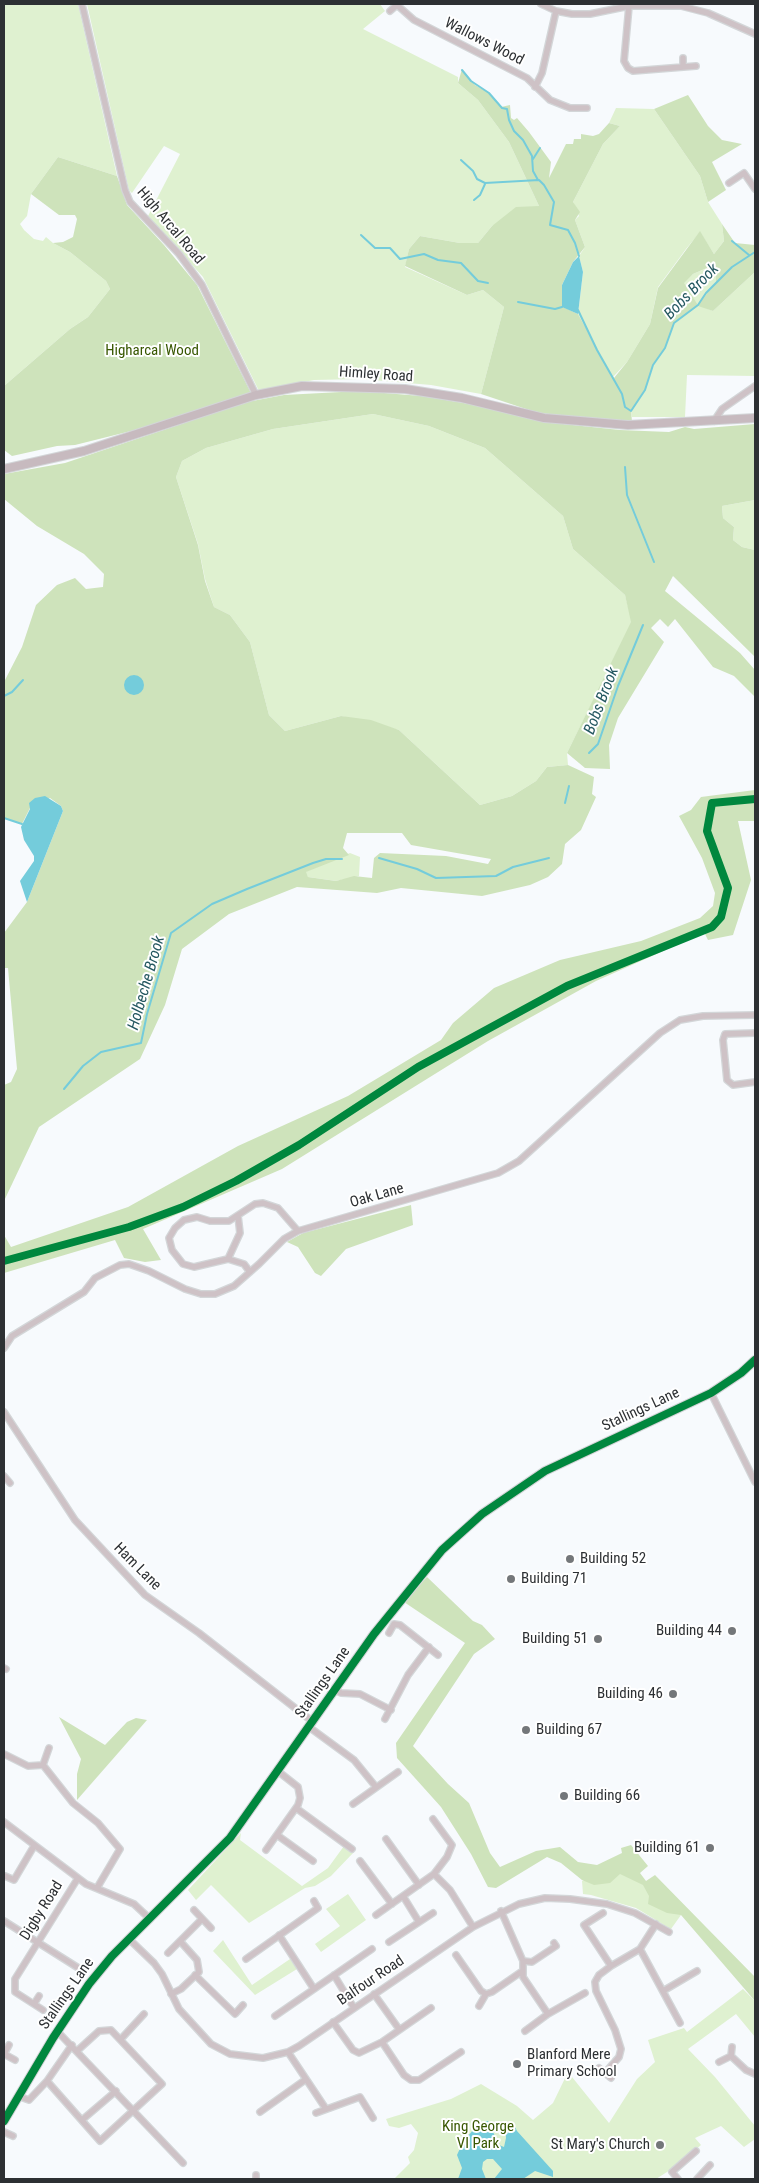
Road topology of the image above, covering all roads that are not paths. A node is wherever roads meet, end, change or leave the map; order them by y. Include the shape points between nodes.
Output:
1 (82, 4) edge
2 (397, 4) edge
3 (541, 4) edge
4 (650, 4) edge
5 (548, 6) edge
6 (629, 6) junction
7 (390, 11) dead end
8 (556, 11) junction
9 (755, 34) edge
10 (683, 58) dead end
11 (696, 66) dead end
12 (683, 67) junction
13 (535, 86) junction
14 (587, 108) dead end
15 (729, 183) dead end
16 (755, 189) edge
17 (755, 386) edge
18 (256, 396) junction
19 (755, 418) edge
20 (714, 421) junction
21 (4, 468) edge
22 (755, 1015) edge
23 (755, 1033) edge
24 (755, 1082) edge
25 (238, 1216) junction
26 (298, 1231) junction
27 (228, 1259) junction
28 (250, 1272) junction
29 (4, 1348) edge
30 (755, 1360) edge
31 (711, 1393) junction
32 (4, 1412) edge
33 (4, 1476) edge
34 (755, 1482) edge
35 (10, 1483) dead end
36 (389, 1633) dead end
37 (429, 1648) junction
38 (438, 1655) dead end
39 (335, 1690) junction
40 (390, 1710) junction
41 (385, 1719) dead end
42 (311, 1725) junction
43 (49, 1748) dead end
44 (4, 1754) edge
45 (43, 1765) junction
46 (279, 1772) junction
47 (398, 1772) dead end
48 (376, 1787) junction
49 (353, 1804) dead end
50 (296, 1808) junction
51 (433, 1819) dead end
52 (4, 1822) edge
53 (277, 1835) junction
54 (386, 1839) dead end
55 (397, 1843) dead end
56 (34, 1846) junction
57 (391, 1847) junction
58 (352, 1849) dead end
59 (266, 1850) dead end
60 (314, 1861) dead end
61 (360, 1861) dead end
62 (434, 1874) junction
63 (5, 1876) dead end
64 (78, 1878) junction
65 (419, 1886) junction
66 (98, 1888) junction
67 (403, 1896) junction
68 (314, 1901) dead end
69 (392, 1904) junction
70 (194, 1910) dead end
71 (501, 1911) junction
72 (603, 1913) dead end
73 (432, 1914) dead end
74 (376, 1915) dead end
75 (150, 1919) junction
76 (202, 1919) junction
77 (4, 1921) edge
78 (420, 1922) junction
79 (656, 1924) junction
80 (473, 1927) junction
81 (211, 1928) dead end
82 (670, 1932) dead end
83 (279, 1935) junction
84 (129, 1939) junction
85 (180, 1941) junction
86 (389, 1942) dead end
87 (37, 1943) junction
88 (554, 1943) dead end
89 (372, 1949) dead end
90 (640, 1949) junction
91 (168, 1953) dead end
92 (456, 1955) dead end
93 (246, 1958) dead end
94 (523, 1961) junction
95 (611, 1966) junction
96 (80, 1969) dead end
97 (697, 1971) dead end
98 (521, 1972) junction
99 (196, 1975) junction
100 (334, 1975) junction
101 (314, 1989) junction
102 (663, 1991) junction
103 (585, 1993) dead end
104 (171, 1994) junction
105 (374, 1994) junction
106 (486, 1994) junction
107 (39, 1996) dead end
108 (34, 2004) junction
109 (243, 2005) dead end
110 (479, 2006) dead end
111 (354, 2008) junction
112 (431, 2008) dead end
113 (43, 2010) dead end
114 (144, 2014) dead end
115 (548, 2014) junction
116 (275, 2016) dead end
117 (333, 2022) junction
118 (680, 2023) dead end
119 (399, 2029) junction
120 (57, 2030) junction
121 (525, 2031) dead end
122 (121, 2039) junction
123 (382, 2042) junction
124 (10, 2045) dead end
125 (72, 2045) junction
126 (732, 2047) dead end
127 (76, 2050) junction
128 (288, 2052) junction
129 (461, 2052) dead end
130 (4, 2054) edge
131 (731, 2056) junction
132 (14, 2060) dead end
133 (719, 2062) dead end
134 (599, 2068) dead end
135 (605, 2073) junction
136 (755, 2074) edge
137 (611, 2078) dead end
138 (305, 2080) junction
139 (47, 2081) junction
140 (116, 2091) junction
141 (18, 2096) junction
142 (134, 2110) junction
143 (326, 2110) junction
144 (260, 2112) dead end
145 (316, 2113) dead end
146 (5, 2118) edge
147 (373, 2118) dead end
148 (82, 2120) junction
149 (4, 2132) edge
150 (13, 2136) dead end
151 (696, 2151) dead end
152 (183, 2163) dead end
153 (710, 2166) dead end
154 (678, 2179) edge
155 (697, 2179) edge

1 - 18 street, High Arcal Road via 130,202 179,254 202,285
2 - 7 street, Wallows Wood
2 - 13 street, Wallows Wood via 414,20 527,78
3 - 5 street
4 - 6 street
4 - 9 street via 681,6 708,13
5 - 8 street
6 - 8 street via 590,14
6 - 12 street via 624,61 628,68 633,71
8 - 13 street via 542,73
10 - 12 street
11 - 12 street
13 - 14 street, Wallows Wood via 550,100 570,108
15 - 16 street via 744,174
17 - 20 street via 722,409
18 - 20 main road, Himley Road via 302,386 385,387 462,398 544,418 628,426
18 - 21 main road, Himley Road via 84,451
19 - 20 main road, Himley Road
22 - 26 street, Oak Lane via 703,1016 673,1024 519,1161 498,1173
23 - 24 street via 725,1034 722,1040 727,1080 732,1085
25 - 26 street via 256,1204 271,1205 278,1208
25 - 27 street via 240,1233
25 - 27 street via 220,1222 197,1217 184,1220 170,1238 172,1250 184,1264 194,1267
26 - 28 street, Oak Lane via 284,1239
27 - 28 street via 244,1264
28 - 29 street, Oak Lane via 234,1286 214,1294 201,1294 149,1271 129,1264 120,1265 95,1278 84,1292 12,1336
30 - 31 main road, Stallings Lane via 742,1373
31 - 34 street
31 - 39 main road, Stallings Lane via 545,1471 482,1514 417,1578
32 - 42 street, Ham Lane via 75,1520 144,1594 200,1633
33 - 35 street
36 - 37 street via 394,1624 400,1625
37 - 38 street
37 - 40 street via 408,1675
39 - 40 street via 360,1694
39 - 42 main road, Stallings Lane
40 - 41 street
42 - 46 main road, Stallings Lane
42 - 48 street, Ham Lane via 354,1760
43 - 45 street
44 - 45 street via 28,1766
45 - 66 street via 73,1802 98,1823 120,1849
46 - 50 street via 298,1787 300,1794
46 - 75 main road, Stallings Lane via 229,1840
47 - 48 street
48 - 49 street
50 - 53 street
50 - 58 street
51 - 62 street via 452,1845
52 - 56 street
53 - 59 street
53 - 60 street
54 - 57 street
55 - 57 street
56 - 63 street via 14,1880
56 - 64 street
57 - 65 street
61 - 69 street
62 - 65 street
62 - 80 street via 450,1890
64 - 66 street
64 - 87 street, Digby Road
65 - 67 street
66 - 75 street via 134,1904
67 - 69 street
67 - 78 street
68 - 83 street via 318,1908
69 - 74 street
70 - 76 street
71 - 79 street, Balfour Road via 538,1900 570,1898 607,1904
71 - 80 street, Balfour Road
71 - 94 street
72 - 95 street via 584,1925
73 - 78 street
75 - 84 main road, Stallings Lane
76 - 81 street
76 - 85 street
77 - 87 street
78 - 86 street
79 - 82 street, Balfour Road
79 - 90 street
80 - 105 street, Balfour Road
83 - 93 street
83 - 101 street
84 - 104 street, Balfour Road via 154,1963
84 - 120 main road, Stallings Lane via 89,1984
85 - 91 street
85 - 99 street via 198,1960
87 - 96 street
87 - 108 street, Digby Road via 14,1983 19,1997
88 - 94 street via 556,1946 532,1962
89 - 100 street
90 - 95 street
90 - 102 street
92 - 106 street
94 - 98 street
95 - 135 street via 599,1975 595,1982 596,1991 622,2049
97 - 102 street
98 - 106 street
98 - 115 street
99 - 104 street
99 - 109 street via 235,2014
100 - 101 street
100 - 111 street
101 - 116 street
102 - 118 street
103 - 115 street
104 - 128 street, Balfour Road via 179,2009 211,2044 221,2050 247,2058
105 - 111 street, Balfour Road
105 - 119 street
106 - 110 street
107 - 108 street
108 - 113 street, Digby Road
111 - 117 street, Balfour Road
112 - 119 street
114 - 122 street
115 - 121 street
117 - 123 street via 355,2052 362,2053
117 - 128 street, Balfour Road
119 - 123 street
120 - 125 street
120 - 141 main road, Stallings Lane
122 - 127 street via 111,2030 102,2029
122 - 142 street via 162,2084
123 - 129 street via 404,2075 411,2080 419,2080
124 - 130 street
125 - 127 street
125 - 139 street
126 - 131 street
127 - 140 street
128 - 138 street
130 - 132 street
131 - 133 street
131 - 136 street
134 - 135 street
135 - 137 street
138 - 143 street
138 - 144 street
139 - 141 street via 29,2100
139 - 148 street
140 - 142 street
140 - 148 street
141 - 146 main road, Stallings Lane
142 - 148 street via 100,2141
142 - 152 street
143 - 145 street
143 - 147 street via 360,2097
149 - 150 street
151 - 154 street via 672,2172
153 - 155 street

